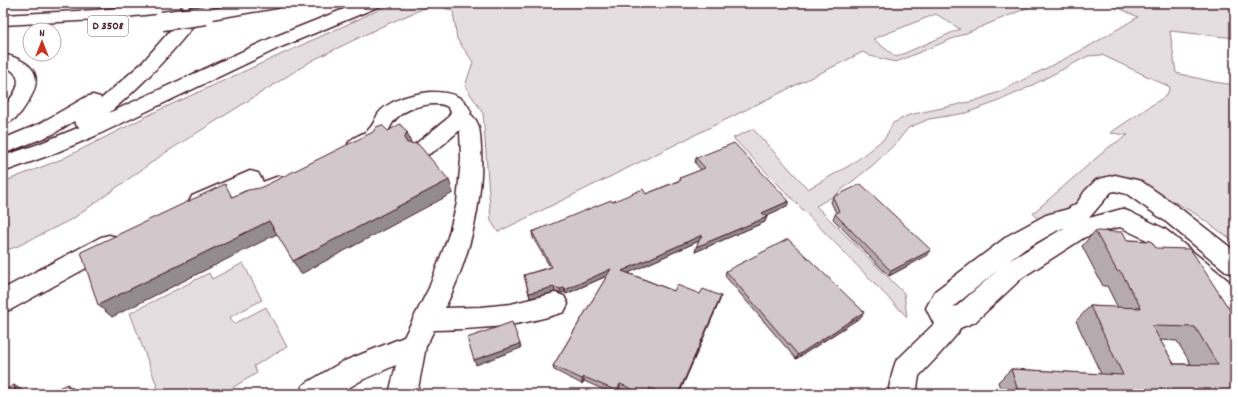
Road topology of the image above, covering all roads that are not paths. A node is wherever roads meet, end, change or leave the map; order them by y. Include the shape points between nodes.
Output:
1 (276, 3) edge
2 (374, 3) edge
3 (179, 4) edge
4 (205, 7) edge
5 (3, 20) edge
6 (62, 29) edge
7 (22, 32) edge
8 (3, 33) edge
9 (3, 60) edge
10 (459, 116) junction
11 (3, 118) edge
12 (3, 147) edge
13 (420, 151) edge
14 (342, 153) edge
15 (3, 163) edge
16 (294, 177) edge
17 (186, 208) edge
18 (1162, 208) junction
19 (129, 235) edge
20 (1235, 265) edge
21 (1235, 285) edge
22 (1235, 299) edge
23 (3, 301) edge
24 (556, 304) dead end
25 (427, 319) junction
26 (946, 320) junction
27 (413, 345) junction
28 (313, 394) edge
29 (403, 394) edge
30 (904, 394) edge

1 - 4 main road, D 3508
2 - 15 main road via 275,43 88,131
3 - 4 main road, D 3508
3 - 5 main road, D 3508 via 122,12
3 - 12 main road via 139,61 108,90 60,122
4 - 6 main road, D 3508, bridge via 162,21
4 - 15 main road via 145,72 114,100 64,133
7 - 8 main road
9 - 11 main road via 24,70 28,85 22,97
10 - 13 main road via 454,124
10 - 14 main road via 460,108 451,100 429,98 413,102 387,117 370,139
10 - 25 main road via 466,121 470,129 468,203 453,259
16 - 17 main road via 259,194 250,178
18 - 20 main road
18 - 21 main road via 1154,212 1154,215
18 - 26 main road via 1133,187 1115,182 1104,186 1085,209 1074,217 1054,222 1017,242 944,299 939,308
19 - 23 main road
22 - 26 main road via 1157,235 1122,218 1077,231 1015,270 966,314
24 - 25 main road via 503,316
25 - 27 main road
26 - 30 main road via 949,325 906,370
27 - 28 main road via 352,371
27 - 29 main road

